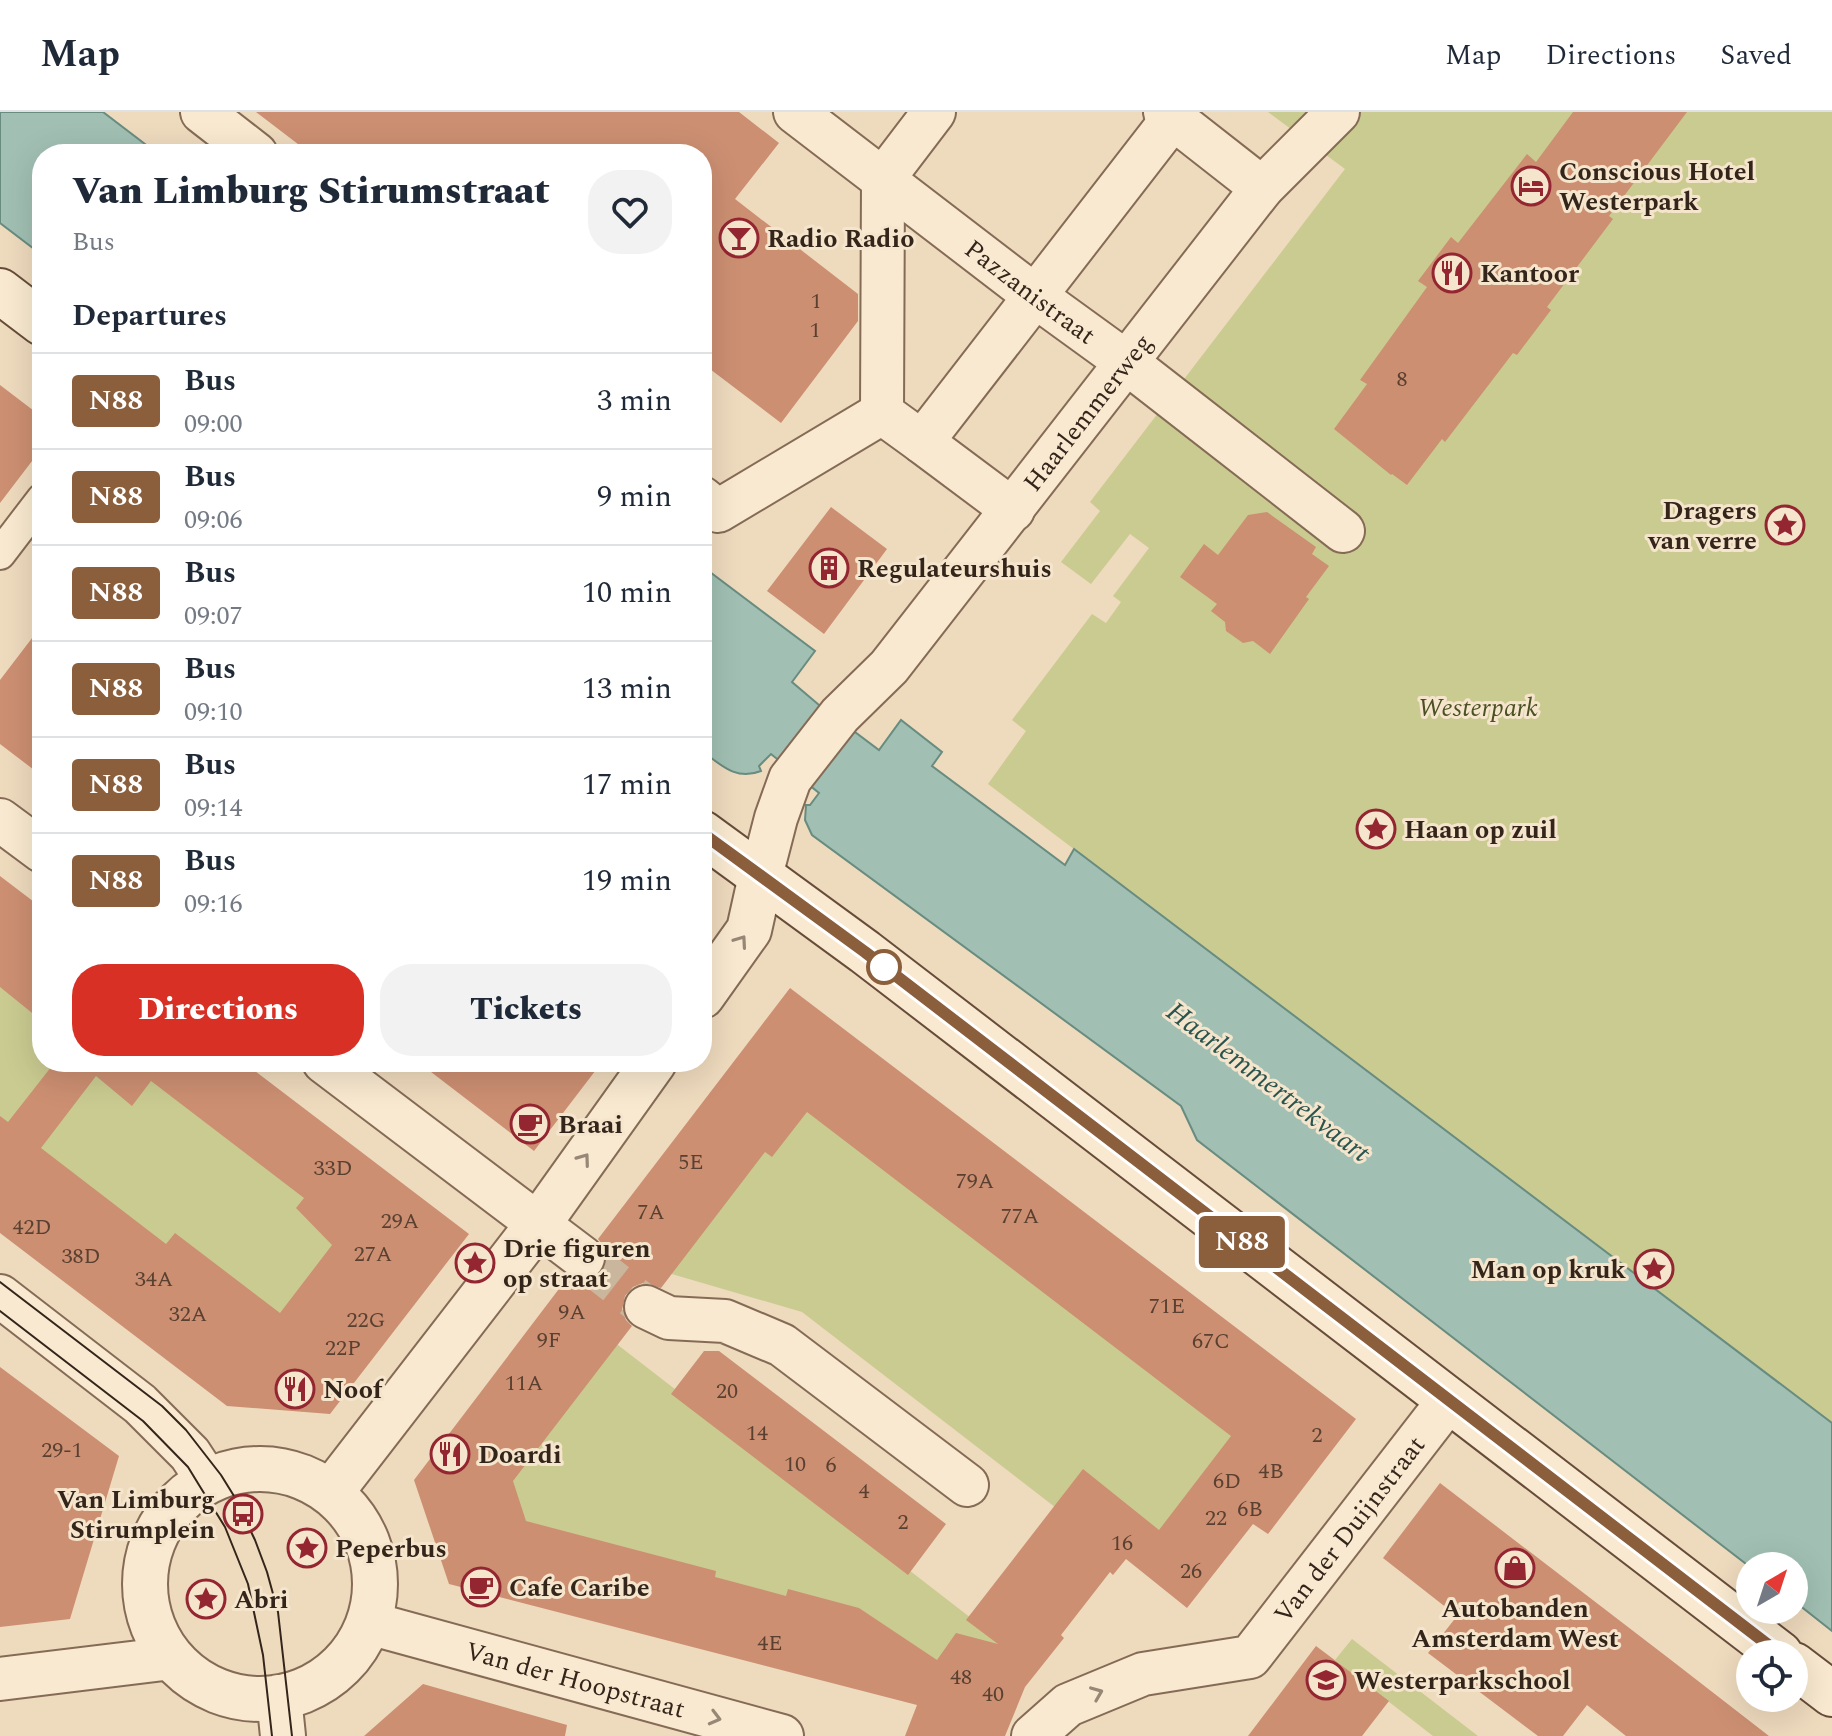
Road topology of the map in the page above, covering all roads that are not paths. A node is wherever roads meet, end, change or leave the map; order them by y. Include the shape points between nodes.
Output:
1 (202, 112) edge
2 (795, 112) edge
3 (934, 112) edge
4 (1338, 112) edge
5 (1169, 115) edge
6 (243, 144) edge
7 (883, 179) junction
8 (1262, 188) junction
9 (0, 291) edge
10 (1035, 296) junction
11 (32, 315) edge
12 (1126, 362) junction
13 (882, 413) junction
14 (922, 442) junction
15 (712, 506) edge
16 (1013, 510) junction
17 (32, 512) edge
18 (1343, 531) dead end
19 (0, 554) edge
20 (0, 820) edge
21 (712, 840) edge
22 (32, 844) edge
23 (761, 876) junction
24 (712, 982) edge
25 (337, 1072) edge
26 (647, 1072) edge
27 (539, 1223) junction
28 (583, 1258) tunnel mouth
29 (0, 1296) edge
30 (646, 1307) tunnel mouth
31 (1449, 1400) junction
32 (207, 1480) junction
33 (967, 1485) dead end
34 (331, 1492) junction
35 (369, 1623) junction
36 (1762, 1640) edge
37 (172, 1658) junction
38 (1808, 1676) edge
39 (0, 1679) edge
40 (1832, 1694) edge
41 (281, 1717) edge
42 (782, 1736) edge
43 (1033, 1736) edge

1 - 6 street
2 - 7 street, Pazzanistraat
3 - 7 street
4 - 8 street, Haarlemmerweg
5 - 8 street
5 - 10 street
7 - 10 street, Pazzanistraat
7 - 13 street
8 - 12 street, Haarlemmerweg
9 - 11 main road
10 - 12 street, Pazzanistraat
10 - 14 street
12 - 16 street, Haarlemmerweg
12 - 18 street, Pazzanistraat
13 - 14 street
13 - 15 street via 718,511
14 - 16 street
16 - 23 street, Haarlemmerweg via 889,667 840,715 790,779
17 - 19 street
20 - 22 street
21 - 23 main road
24 -> 23 main road via 749,930
23 - 31 main road
25 - 27 street
27 -> 26 main road
27 - 28 street
27 - 34 main road
29 - 32 street via 140,1404 190,1454
30 - 33 street via 669,1318 725,1321 782,1345
31 - 36 main road
43 -> 31 street, Van der Duijnstraat via 1068,1705 1143,1674 1250,1657
32 - 34 main road via 235,1470 268,1468 301,1475
32 - 37 main road via 173,1507 152,1541 144,1582 151,1623
34 - 35 main road via 356,1518 372,1551 376,1588
35 - 41 main road via 339,1669 287,1696
35 -> 42 street, Van der Hoopstraat
37 - 39 street
37 - 41 main road via 194,1679 221,1693 251,1699
38 - 40 main road

